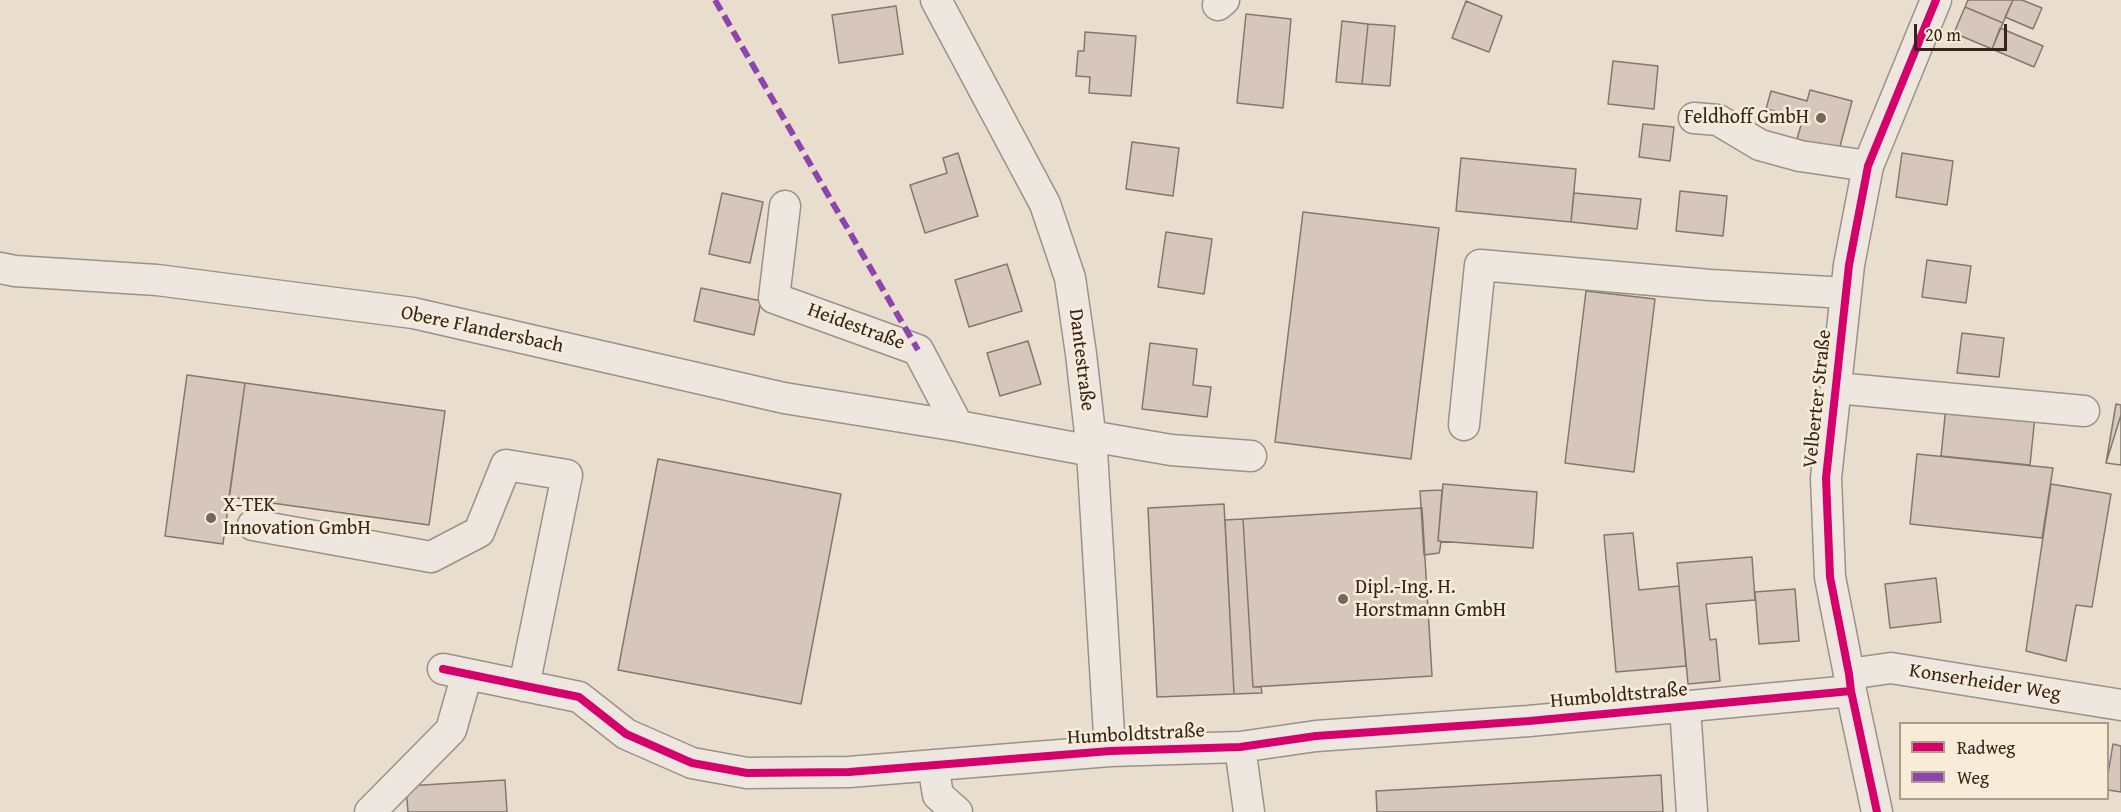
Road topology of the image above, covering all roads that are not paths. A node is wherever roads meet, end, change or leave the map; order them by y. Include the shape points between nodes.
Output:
1 (936, 0) edge
2 (1936, 0) edge
3 (1694, 118) dead end
4 (1868, 166) junction
5 (785, 206) dead end
6 (0, 268) edge
7 (1846, 293) junction
8 (1836, 388) junction
9 (2084, 411) dead end
10 (958, 426) junction
11 (1464, 426) dead end
12 (1091, 443) junction
13 (1251, 456) dead end
14 (253, 525) dead end
15 (1850, 682) junction
16 (524, 686) junction
17 (2121, 705) edge
18 (1685, 707) junction
19 (1240, 747) junction
20 (1110, 751) junction
21 (933, 765) junction
22 (370, 812) edge
23 (957, 812) edge
24 (1249, 812) edge
25 (1692, 812) edge
26 (1877, 812) edge

1 - 12 street, Dantestraße via 1045,204 1070,278
2 - 4 street, Velberter Straße
3 - 4 street via 1718,120 1760,145 1800,156
4 - 7 street, Velberter Straße
5 - 10 street, Heidestraße via 774,298 918,350
6 - 10 street, Obere Flandersbach via 157,280 413,313 784,398
7 - 8 street, Velberter Straße
7 - 11 street via 1480,265
8 - 9 street
8 - 15 street, Velberter Straße via 1826,478 1830,577
10 - 12 street
12 - 13 street
12 - 20 street, Dantestraße
14 - 16 street via 431,557 479,532 506,465 567,475
15 - 17 street, Konserheider Weg via 1891,668
15 - 18 street, Humboldtstraße
15 - 26 street, Velberter Straße
16 - 21 street, Humboldtstraße via 579,698 626,734 692,763 747,773 849,772
16 - 22 street, Humboldtstraße via 455,672 451,730
18 - 19 street, Humboldtstraße via 1316,736
18 - 25 street
19 - 20 street, Humboldtstraße
19 - 24 street
20 - 21 street, Humboldtstraße
21 - 23 street via 938,795

